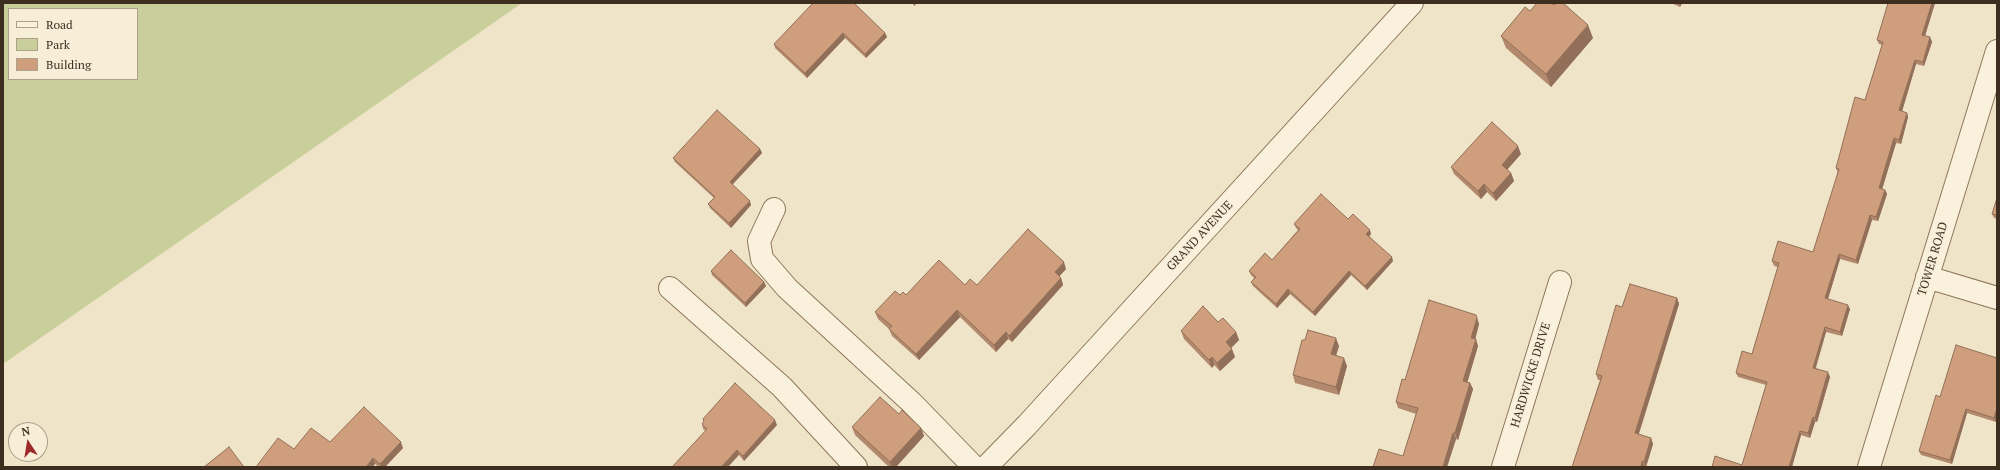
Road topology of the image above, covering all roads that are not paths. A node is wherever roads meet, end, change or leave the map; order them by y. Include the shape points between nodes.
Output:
1 (1412, 3) edge
2 (1997, 51) edge
3 (774, 209) dead end
4 (1928, 277) junction
5 (1560, 282) dead end
6 (670, 288) dead end
7 (1997, 298) edge
8 (856, 467) edge
9 (974, 467) edge
10 (986, 467) edge
11 (1503, 467) edge
12 (1869, 467) edge

1 - 10 street, GRAND AVENUE
2 - 4 street, TOWER ROAD
3 - 9 street via 759,241 762,259 787,288 912,403
4 - 7 street
4 - 12 street, TOWER ROAD
5 - 11 street, HARDWICKE DRIVE
6 - 8 street via 782,387

